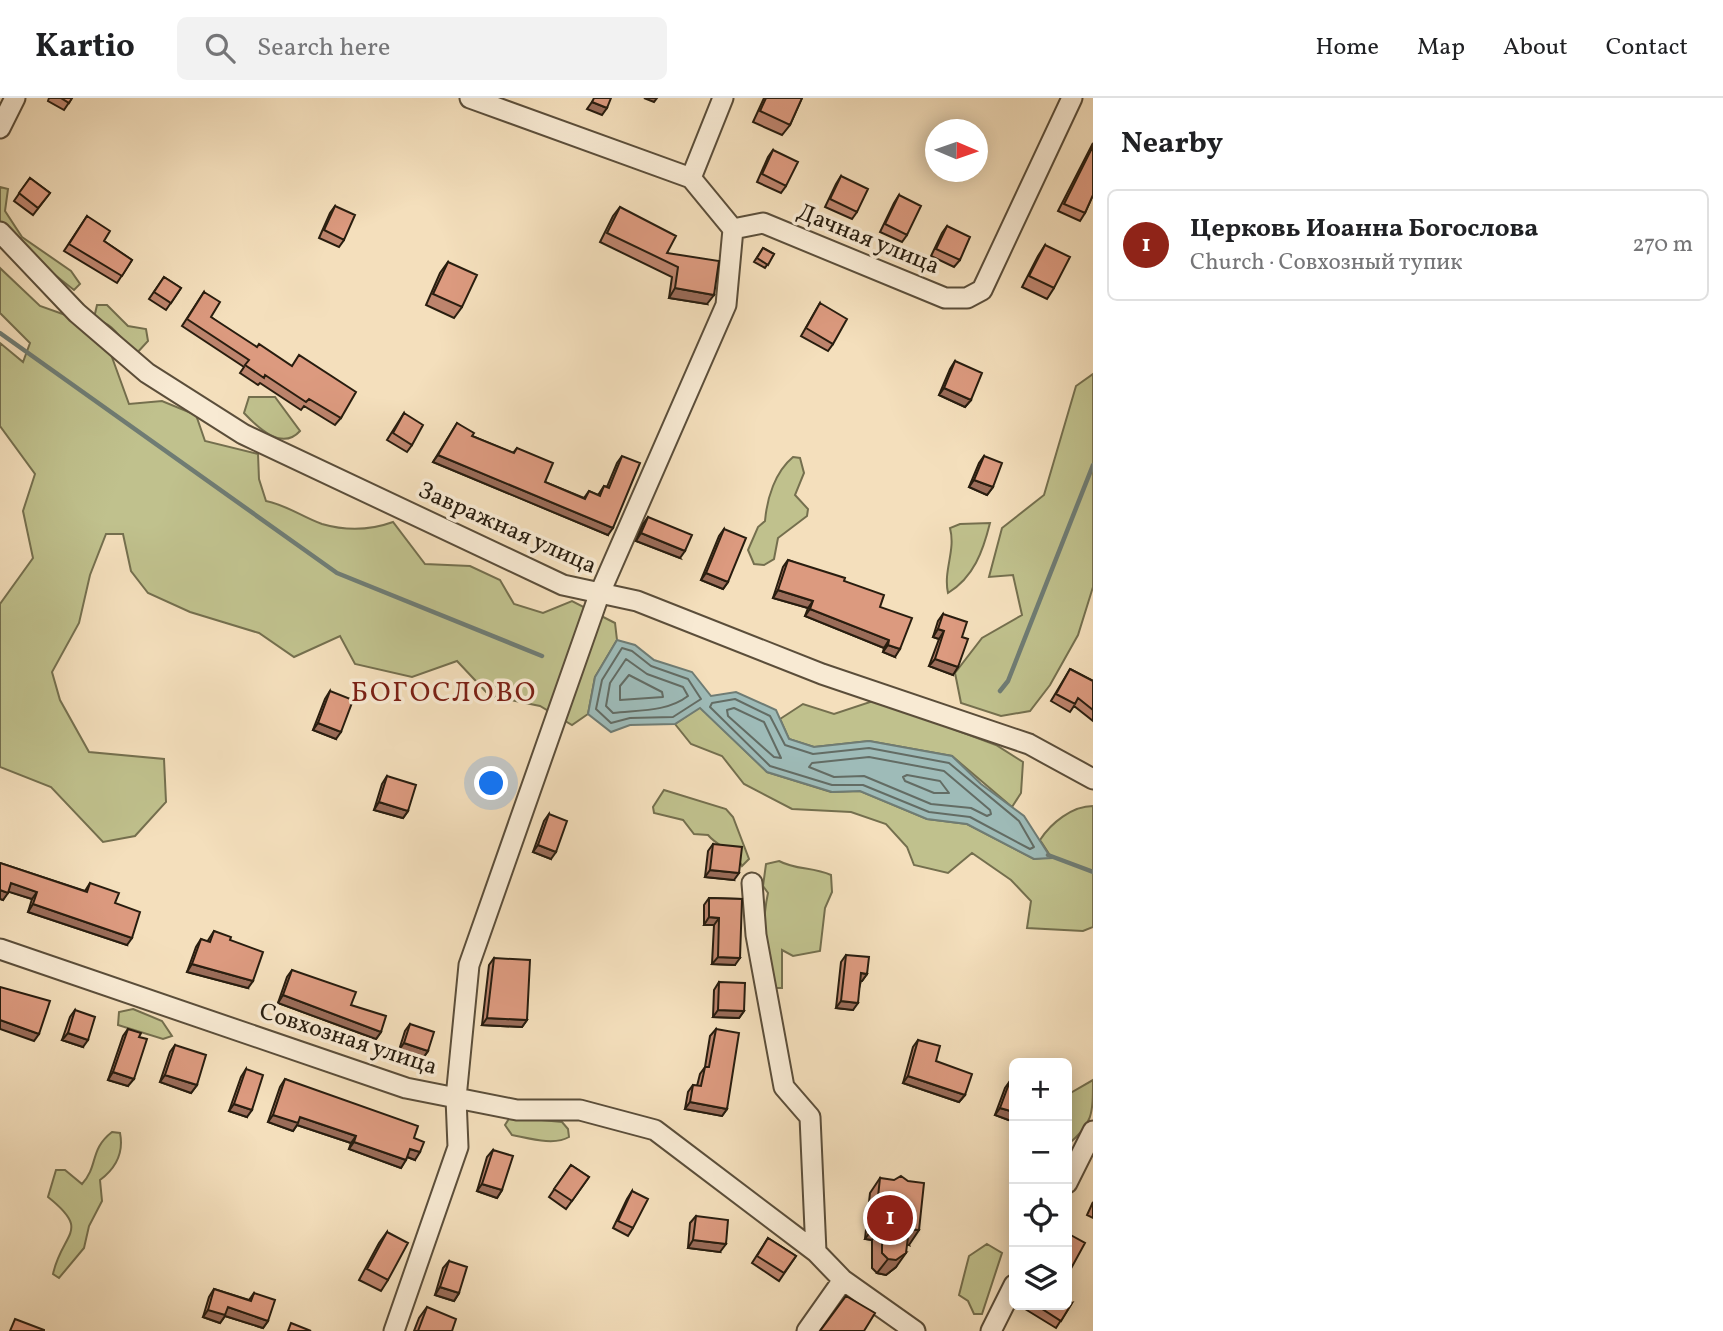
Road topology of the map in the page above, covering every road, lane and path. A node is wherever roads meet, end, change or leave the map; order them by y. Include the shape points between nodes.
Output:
1 (15, 98) edge
2 (470, 98) edge
3 (723, 98) edge
4 (1072, 98) edge
5 (0, 128) edge
6 (691, 178) junction
7 (733, 229) junction
8 (0, 232) edge
9 (599, 595) junction
10 (1093, 779) edge
11 (752, 883) dead end
12 (0, 949) edge
13 (456, 1098) junction
14 (1093, 1131) edge
15 (1072, 1172) edge
16 (816, 1252) junction
17 (843, 1280) junction
18 (1009, 1295) edge
19 (394, 1331) edge
20 (807, 1331) edge
21 (915, 1331) edge
22 (991, 1331) edge

1 - 5 street
2 - 6 street
3 - 6 street
4 - 7 street, Дачная улица via 982,290 967,298 945,298 763,223
6 - 7 street
7 - 9 street via 726,305
8 - 9 street, Завражная улица via 77,313 146,373 243,434 563,585
9 - 10 street, Завражная улица via 637,601 822,674 1029,744
9 - 13 street via 469,965
11 - 16 street via 784,1087 810,1117
12 - 13 street, Совхозная улица via 406,1088
13 - 16 street, Совхозная улица via 517,1110 580,1110 655,1130
13 - 19 street via 458,1147
14 - 15 street
16 - 17 street, Совхозная улица
17 - 20 street
17 - 21 street, Совхозная улица
18 - 22 street

